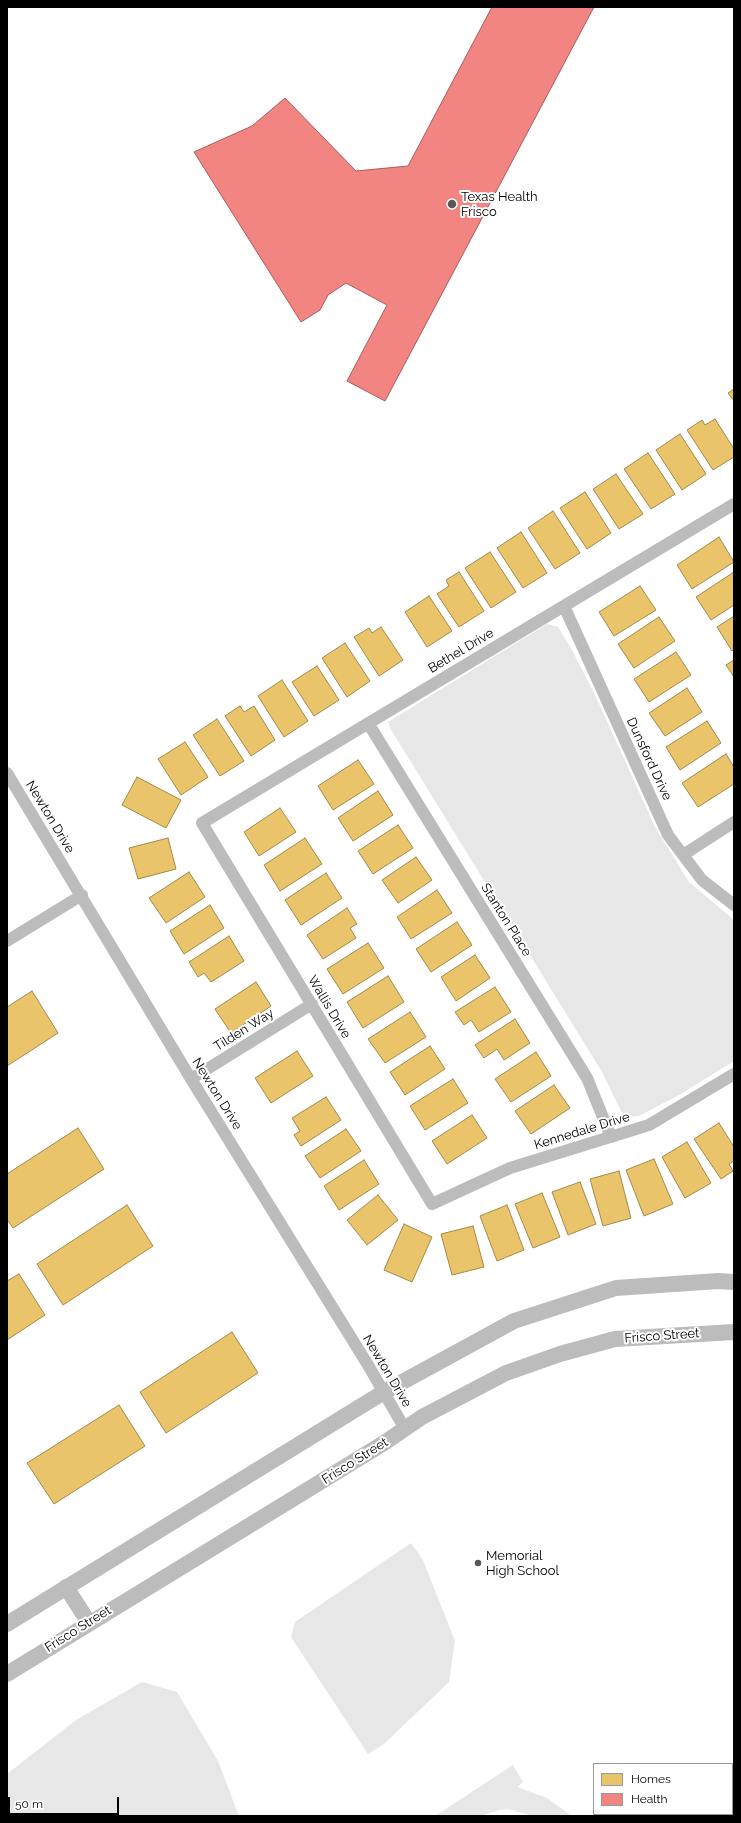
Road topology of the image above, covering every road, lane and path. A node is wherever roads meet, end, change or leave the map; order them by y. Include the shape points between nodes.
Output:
1 (734, 504) edge
2 (564, 606) junction
3 (368, 724) junction
4 (7, 773) edge
5 (734, 822) edge
6 (202, 823) joint
7 (684, 855) junction
8 (82, 895) junction
9 (734, 905) edge
10 (7, 941) edge
11 (312, 1004) junction
12 (734, 1074) edge
13 (191, 1079) junction
14 (611, 1137) junction
15 (432, 1204) joint
16 (734, 1282) edge
17 (734, 1332) edge
18 (384, 1392) junction
19 (405, 1429) junction
20 (66, 1587) junction
21 (89, 1623) junction
22 (7, 1624) edge
23 (7, 1674) edge

1 - 2 street, Bethel Drive
2 - 3 street, Bethel Drive
2 - 7 street, Dunsford Drive via 668,835
3 - 6 street, Bethel Drive
3 - 14 street, Stanton Place via 587,1078
4 - 8 street, Newton Drive
5 - 7 street
6 - 11 street, Wallis Drive
7 - 9 street, Dunsford Drive via 702,880
8 - 10 street
8 - 13 street, Newton Drive
11 - 13 street, Tilden Way
11 - 15 street, Wallis Drive
12 - 14 street, Kennedale Drive via 649,1125
13 - 18 street, Newton Drive
14 - 15 street, Kennedale Drive via 510,1168
16 - 18 street via 695,1282 609,1290 514,1321
17 - 19 street, Frisco Street via 615,1340 560,1354 506,1373 422,1417
18 - 19 street, Newton Drive
18 - 20 street
19 - 21 street, Frisco Street
20 - 21 street
20 - 22 street
21 - 23 street, Frisco Street

